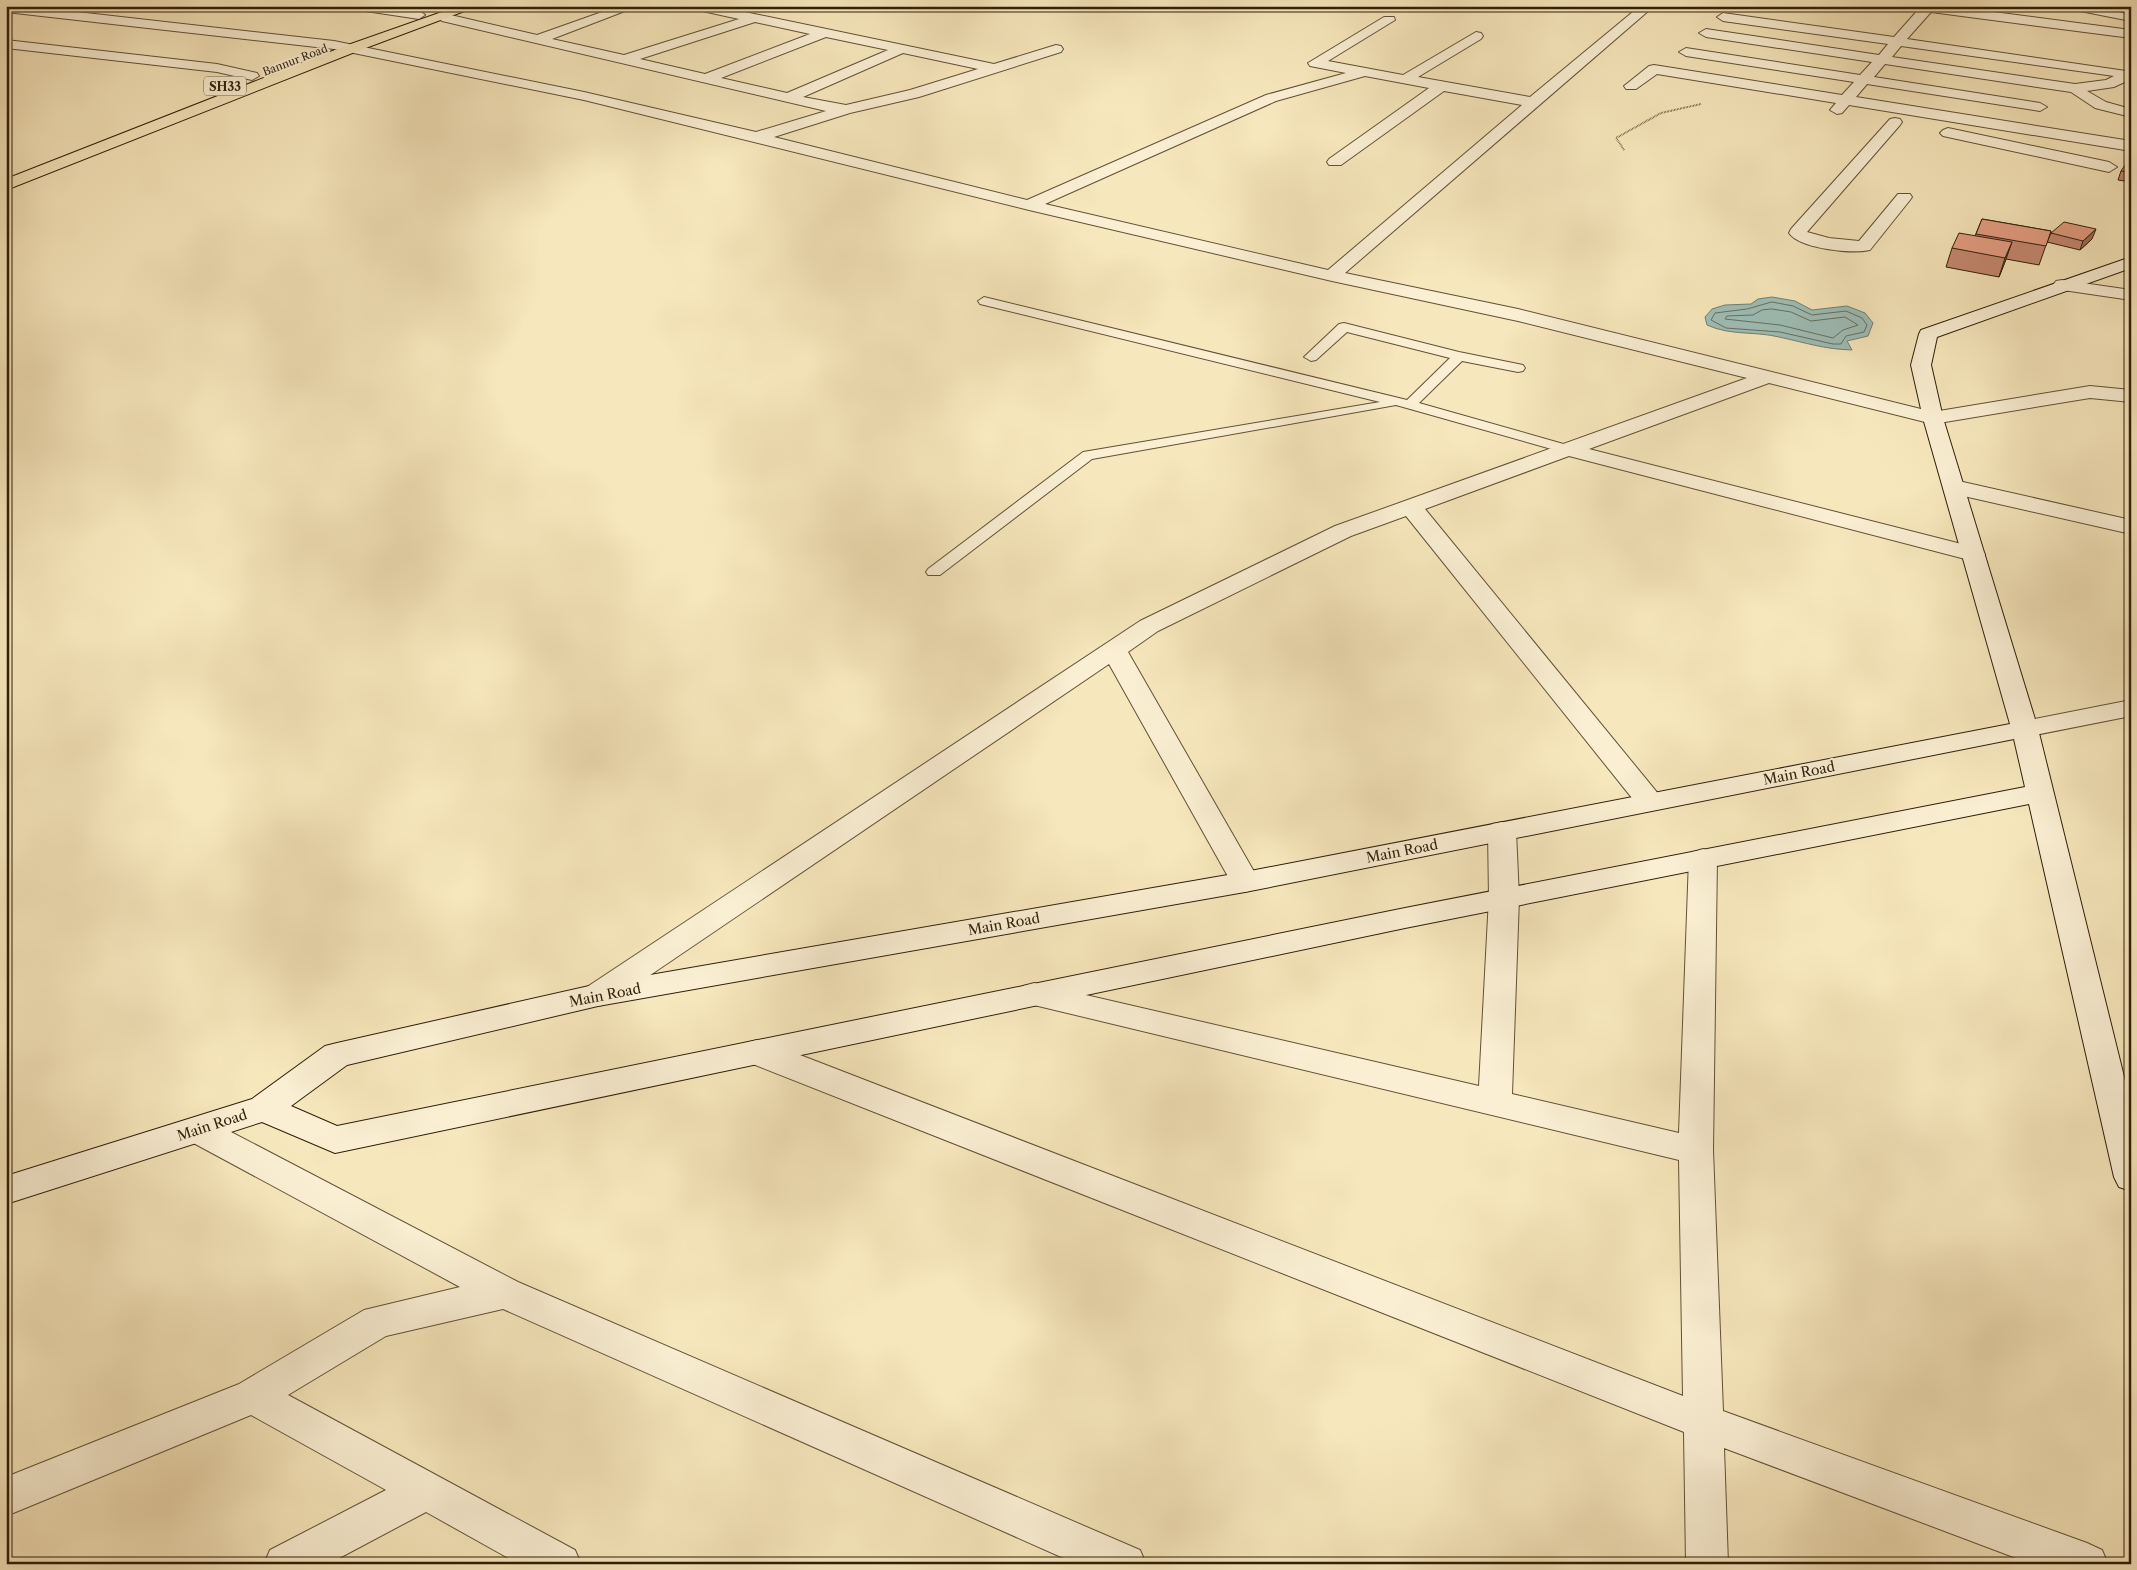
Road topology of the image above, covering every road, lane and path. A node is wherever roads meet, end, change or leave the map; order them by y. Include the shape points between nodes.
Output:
1 (359, 6) edge
2 (472, 6) edge
3 (632, 6) edge
4 (697, 6) edge
5 (1648, 6) edge
6 (2075, 6) edge
7 (1924, 7) edge
8 (6, 8) edge
9 (443, 12) edge
10 (419, 15) junction
11 (1723, 16) dead end
12 (754, 18) junction
13 (2131, 19) edge
14 (1389, 20) dead end
15 (1895, 21) dead end
16 (1914, 24) junction
17 (1932, 26) dead end
18 (824, 33) junction
19 (1706, 33) dead end
20 (2131, 34) edge
21 (1476, 36) dead end
22 (539, 39) junction
23 (1898, 41) junction
24 (6, 44) edge
25 (334, 45) junction
26 (350, 49) junction
27 (902, 49) junction
28 (1056, 50) dead end
29 (1686, 52) dead end
30 (626, 59) junction
31 (1882, 60) junction
32 (992, 68) junction
33 (1365, 72) junction
34 (2131, 74) edge
35 (252, 76) junction
36 (708, 78) junction
37 (1406, 79) junction
38 (1865, 79) junction
39 (1442, 86) junction
40 (1631, 86) dead end
41 (2075, 88) junction
42 (790, 97) junction
43 (1847, 99) junction
44 (1531, 102) junction
45 (1709, 102) dead end
46 (2040, 107) dead end
47 (846, 109) junction
48 (2127, 113) edge
49 (1895, 122) junction
50 (1913, 126) dead end
51 (1931, 130) dead end
52 (757, 137) junction
53 (2108, 142) junction
54 (2131, 146) edge
55 (1624, 150) dead end
56 (1335, 162) dead end
57 (2109, 167) dead end
58 (6, 172) edge
59 (6, 185) edge
60 (1904, 197) dead end
61 (1029, 206) junction
62 (2131, 262) edge
63 (1332, 276) junction
64 (2062, 285) junction
65 (2131, 296) edge
66 (984, 301) dead end
67 (1459, 356) junction
68 (1311, 357) dead end
69 (1518, 368) dead end
70 (1767, 377) junction
71 (2131, 396) edge
72 (1404, 404) junction
73 (1933, 418) junction
74 (1569, 450) junction
75 (1954, 487) junction
76 (1412, 508) junction
77 (2131, 527) edge
78 (1973, 554) junction
79 (934, 572) dead end
80 (1113, 648) junction
81 (2131, 708) edge
82 (2026, 729) junction
83 (2040, 793) junction
84 (1650, 802) junction
85 (1502, 832) junction
86 (1703, 859) junction
87 (1245, 882) junction
88 (1504, 898) junction
89 (1034, 994) junction
90 (598, 995) junction
91 (757, 1052) junction
92 (1495, 1103) junction
93 (264, 1108) junction
94 (198, 1130) junction
95 (1696, 1150) junction
96 (2131, 1177) edge
97 (6, 1190) edge
98 (505, 1293) junction
99 (253, 1396) junction
100 (1704, 1422) junction
101 (426, 1491) junction
102 (6, 1496) edge
103 (285, 1564) edge
104 (560, 1564) edge
105 (1125, 1564) edge
106 (1707, 1564) edge
107 (2087, 1564) edge

1 - 10 street
2 - 9 main road
3 - 22 street
4 - 12 street
5 - 44 street
6 - 13 street
7 - 16 street
7 - 20 street
8 - 25 street
9 - 10 main road, Bannur Road / SH33
9 - 22 street
9 - 26 main road
10 - 25 main road, Bannur Road / SH33
11 - 23 street
12 - 18 street
12 - 30 street
14 - 33 street via 1315,63
15 - 16 street
16 - 17 street
16 - 23 street
18 - 27 street
18 - 36 street
19 - 31 street
21 - 37 street
22 - 30 street
23 - 31 street
23 - 34 street
24 - 35 street via 217,68
25 - 26 street
25 - 35 main road, Bannur Road / SH33
26 - 52 street via 584,96
26 - 59 main road
27 - 32 street
27 - 42 street
28 - 32 street
29 - 38 street
30 - 36 street
31 - 38 street
31 - 41 street
32 - 47 street via 914,94
33 - 37 street
33 - 61 street via 1271,98
34 - 41 street via 2109,84
35 - 58 main road, Bannur Road / SH33
36 - 42 street
37 - 39 street
38 - 43 street
38 - 46 street
39 - 44 street
39 - 56 street
40 - 43 street via 1654,69
41 - 48 street via 2086,100
42 - 47 street
43 - 49 street via 1836,112
43 - 53 street
44 - 63 street
45 - 55 path via 1661,113 1616,138
47 - 52 street
48 - 53 street
49 - 50 street
49 - 60 street via 1797,233 1802,238 1864,246
51 - 57 street
52 - 61 street
53 - 54 street
61 - 63 street
62 - 64 street
63 - 70 street via 1518,315
64 - 65 street
64 - 73 street via 1928,334 1921,365
66 - 72 lane
67 - 68 lane via 1344,327
67 - 69 lane
67 - 72 lane
70 - 73 street
70 - 74 street
71 - 73 street via 2090,392
72 - 74 lane
72 - 79 lane via 1088,455
73 - 75 street
74 - 76 street
74 - 78 street
75 - 77 street
75 - 78 street
76 - 80 street via 1343,531 1149,626
76 - 84 street
78 - 82 street
80 - 87 street
80 - 90 street
81 - 82 street, Main Road
82 - 83 street
82 - 84 street, Main Road
83 - 86 street
83 - 96 street
84 - 85 street, Main Road
85 - 87 street, Main Road
85 - 88 street
86 - 88 street
86 - 95 street
87 - 90 street, Main Road
88 - 89 street
88 - 92 street
89 - 91 street
89 - 92 street
90 - 93 street, Main Road via 337,1055
91 - 93 street via 335,1140
91 - 100 street
92 - 95 street
93 - 94 street, Main Road
94 - 97 street, Main Road
94 - 98 street
95 - 100 street
98 - 99 street via 377,1322
98 - 105 street
99 - 101 street
99 - 102 street
100 - 106 street
100 - 107 street
101 - 103 street
101 - 104 street

